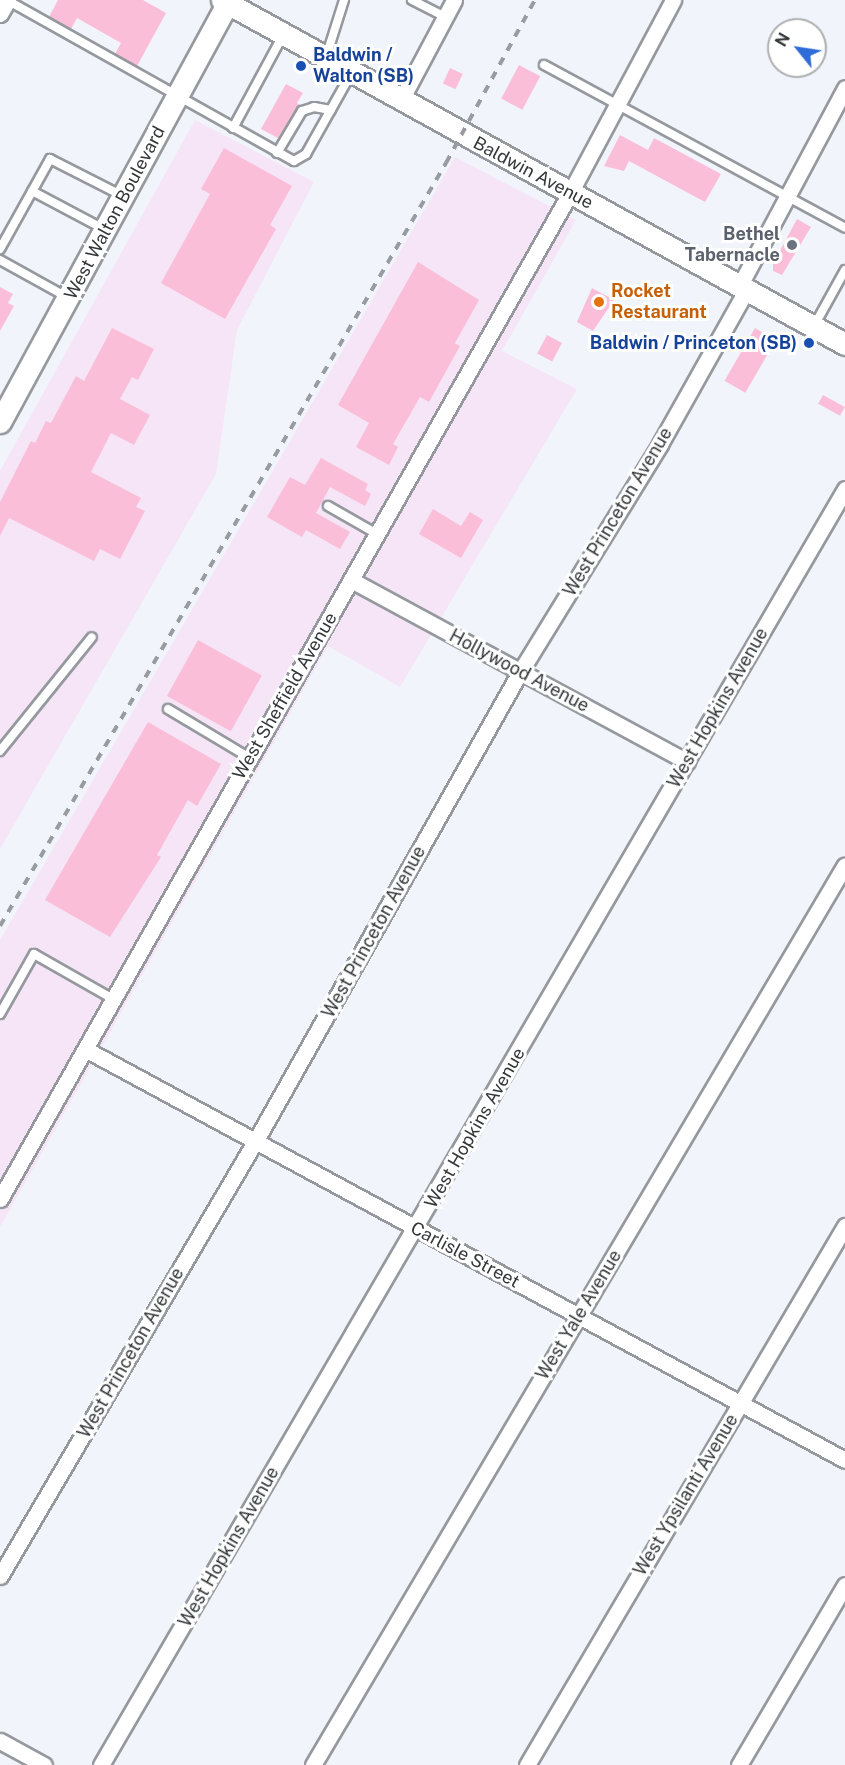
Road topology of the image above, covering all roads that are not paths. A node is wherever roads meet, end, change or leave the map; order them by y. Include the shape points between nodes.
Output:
1 (7, 0) edge
2 (344, 0) edge
3 (412, 0) edge
4 (454, 0) edge
5 (673, 0) edge
6 (226, 1) edge
7 (0, 14) edge
8 (445, 17) junction
9 (284, 33) junction
10 (326, 56) junction
11 (544, 66) dead end
12 (353, 70) junction
13 (845, 88) edge
14 (178, 97) junction
15 (402, 98) junction
16 (617, 104) junction
17 (331, 110) junction
18 (233, 128) junction
19 (277, 153) junction
20 (32, 191) junction
21 (570, 193) junction
22 (124, 196) junction
23 (788, 196) junction
24 (845, 228) edge
25 (106, 231) junction
26 (0, 249) edge
27 (0, 260) edge
28 (845, 270) edge
29 (744, 287) junction
30 (69, 298) junction
31 (813, 327) junction
32 (845, 344) edge
33 (6, 398) edge
34 (0, 422) edge
35 (845, 489) edge
36 (328, 506) dead end
37 (377, 534) junction
38 (351, 580) junction
39 (92, 637) dead end
40 (520, 672) junction
41 (168, 709) dead end
42 (0, 751) edge
43 (250, 758) junction
44 (687, 762) junction
45 (845, 865) edge
46 (113, 999) junction
47 (0, 1014) edge
48 (85, 1049) junction
49 (255, 1141) junction
50 (0, 1199) edge
51 (845, 1226) edge
52 (417, 1228) junction
53 (578, 1316) junction
54 (740, 1404) junction
55 (845, 1460) edge
56 (0, 1576) edge
57 (845, 1585) edge
58 (0, 1741) edge
59 (44, 1765) edge
60 (101, 1765) edge
61 (313, 1765) edge
62 (527, 1765) edge
63 (739, 1765) edge

1 - 7 street
1 - 14 lane
2 - 10 lane
3 - 8 lane
4 - 8 street
5 - 16 street, West Sheffield Avenue
6 - 9 main road, Baldwin Avenue
6 - 14 main road, West Walton Boulevard
8 - 15 street
9 - 10 main road, Baldwin Avenue
9 - 18 lane
10 - 12 main road, Baldwin Avenue
11 - 16 lane
12 - 15 main road, Baldwin Avenue
12 - 17 lane
13 - 23 street, West Princeton Avenue
14 - 18 lane
14 - 22 main road, West Walton Boulevard
15 - 21 main road, Baldwin Avenue
16 - 21 street, West Sheffield Avenue
16 - 23 lane
17 - 19 lane via 302,111
17 - 19 lane via 300,159
18 - 19 lane
20 - 22 lane via 50,159
20 - 25 lane
20 - 26 lane
21 - 29 main road, Baldwin Avenue
21 - 37 street, West Sheffield Avenue
22 - 25 main road, West Walton Boulevard
23 - 24 lane
23 - 29 street, West Princeton Avenue
25 - 30 main road, West Walton Boulevard
27 - 30 lane
28 - 31 lane
29 - 31 main road, Baldwin Avenue
29 - 40 street, West Princeton Avenue via 660,444
30 - 33 main road, West Walton Boulevard
31 - 32 main road, Baldwin Avenue
33 - 34 main road, West Walton Boulevard
35 - 44 street, West Hopkins Avenue
36 - 37 lane
37 - 38 street, West Sheffield Avenue
38 - 40 street, Hollywood Avenue
38 - 43 street, West Sheffield Avenue
39 - 42 lane
40 - 44 street, Hollywood Avenue
40 - 49 street, West Princeton Avenue
41 - 43 lane
43 - 46 street, West Sheffield Avenue
44 - 52 street, West Hopkins Avenue
45 - 53 street, West Yale Avenue
46 - 47 lane via 34,954
46 - 48 street, West Sheffield Avenue
48 - 49 street, Carlisle Street
48 - 50 street, West Sheffield Avenue
49 - 52 street, Carlisle Street
49 - 56 street, West Princeton Avenue
51 - 54 street, West Ypsilanti Avenue
52 - 53 street, Carlisle Street
52 - 60 street, West Hopkins Avenue
53 - 54 street, Carlisle Street
53 - 61 street, West Yale Avenue
54 - 55 street, Carlisle Street
54 - 62 street, West Ypsilanti Avenue
57 - 63 street
58 - 59 street

